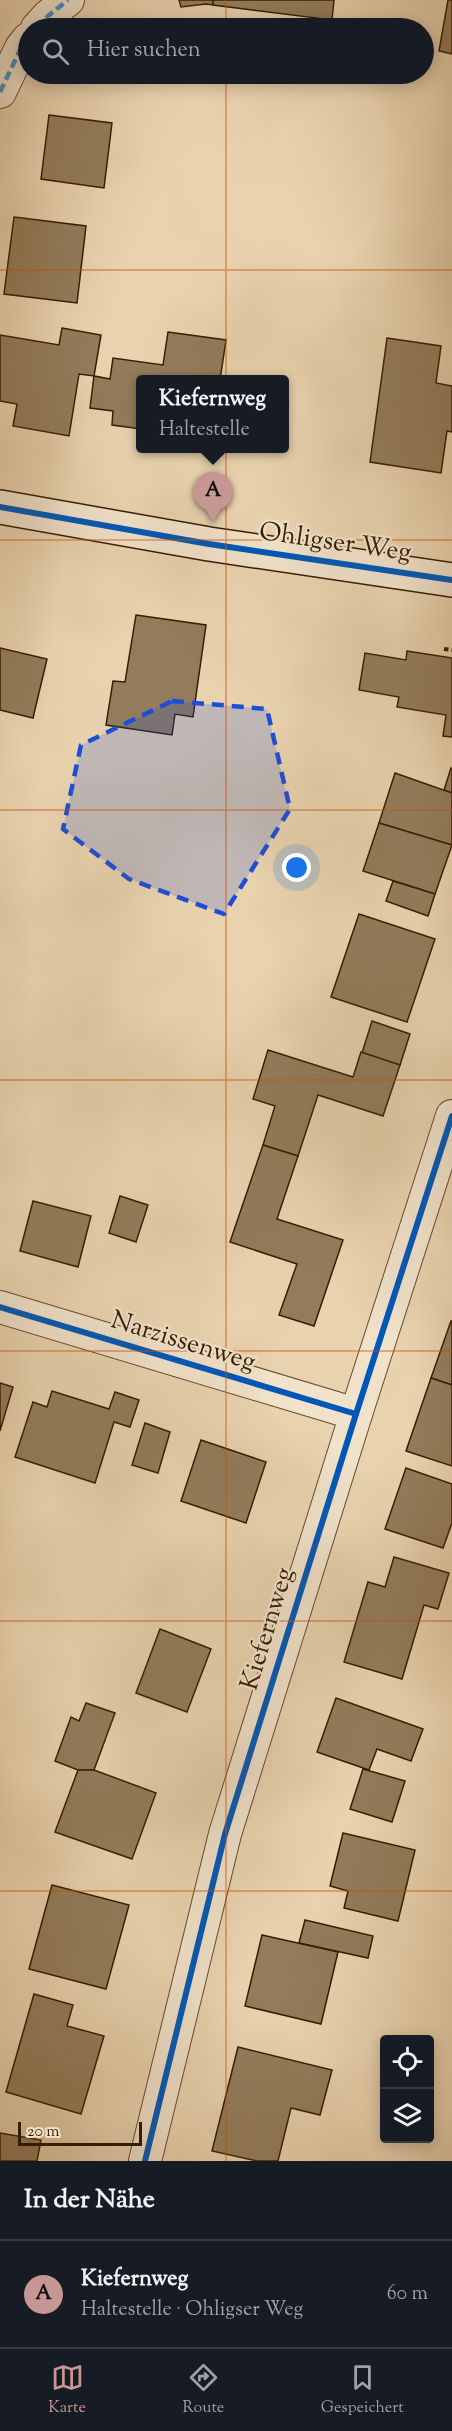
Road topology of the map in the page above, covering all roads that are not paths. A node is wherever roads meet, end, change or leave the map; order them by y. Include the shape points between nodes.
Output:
1 (68, 0) edge
2 (45, 18) edge
3 (18, 54) edge
4 (0, 92) edge
5 (0, 507) edge
6 (452, 580) edge
7 (452, 1116) edge
8 (0, 1307) edge
9 (356, 1414) junction
10 (145, 2161) edge

1 - 2 street
3 - 4 street
5 - 6 street, Ohligser Weg via 209,544
7 - 9 street, Kiefernweg
8 - 9 street, Narzissenweg
9 - 10 street, Kiefernweg via 225,1834

